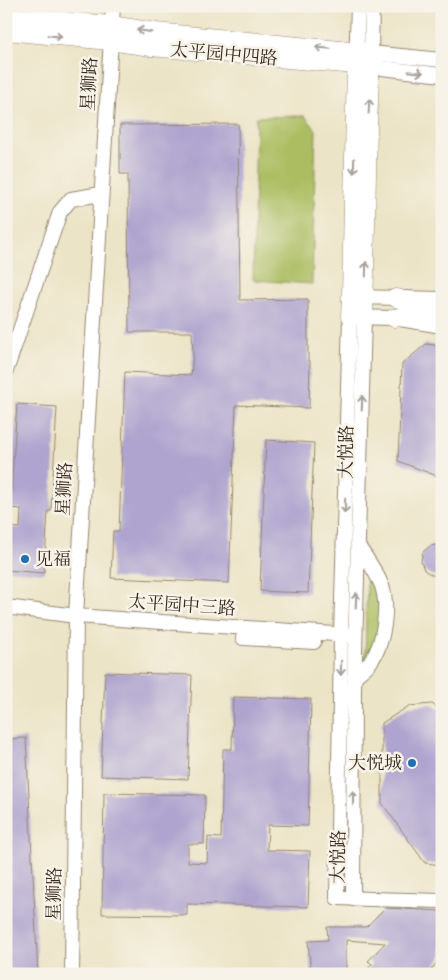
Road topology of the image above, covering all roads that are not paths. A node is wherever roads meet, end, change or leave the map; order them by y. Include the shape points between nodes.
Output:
1 (113, 6) edge
2 (358, 6) edge
3 (372, 6) edge
4 (6, 16) edge
5 (6, 31) edge
6 (111, 33) junction
7 (364, 59) junction
8 (442, 60) edge
9 (442, 75) edge
10 (101, 194) junction
11 (358, 297) junction
12 (396, 298) junction
13 (442, 299) edge
14 (442, 311) edge
15 (357, 317) junction
16 (394, 318) junction
17 (442, 326) edge
18 (6, 371) edge
19 (358, 546) junction
20 (6, 607) edge
21 (6, 615) edge
22 (76, 620) junction
23 (348, 640) junction
24 (354, 677) junction
25 (353, 899) junction
26 (442, 902) edge
27 (72, 974) edge

1 - 6 street, 星狮路
2 - 7 street, 大悦路
3 - 7 street
4 - 6 main road
5 -> 6 main road, 太平园中四路
6 - 7 main road, 太平园中四路 via 151,47
6 - 10 street, 星狮路
7 - 8 street
7 -> 9 street, 太平园中四路
7 - 11 main road, 大悦路
10 - 18 street via 70,199 60,212
10 - 22 street, 星狮路
11 - 12 street
11 - 15 main road, 大悦路
12 - 13 street
12 - 14 main road
14 - 16 main road
15 - 16 street
19 -> 15 street
15 -> 23 street, 大悦路
16 - 17 street
23 -> 19 street
19 - 24 street via 383,588 385,614 381,642 371,662
20 - 22 street, 太平园中三路
21 - 22 street, 太平园中三路
22 - 23 street, 太平园中三路
22 - 27 street, 星狮路
23 - 24 street
23 -> 25 street, 大悦路 via 337,898
25 -> 24 street
25 - 26 street

